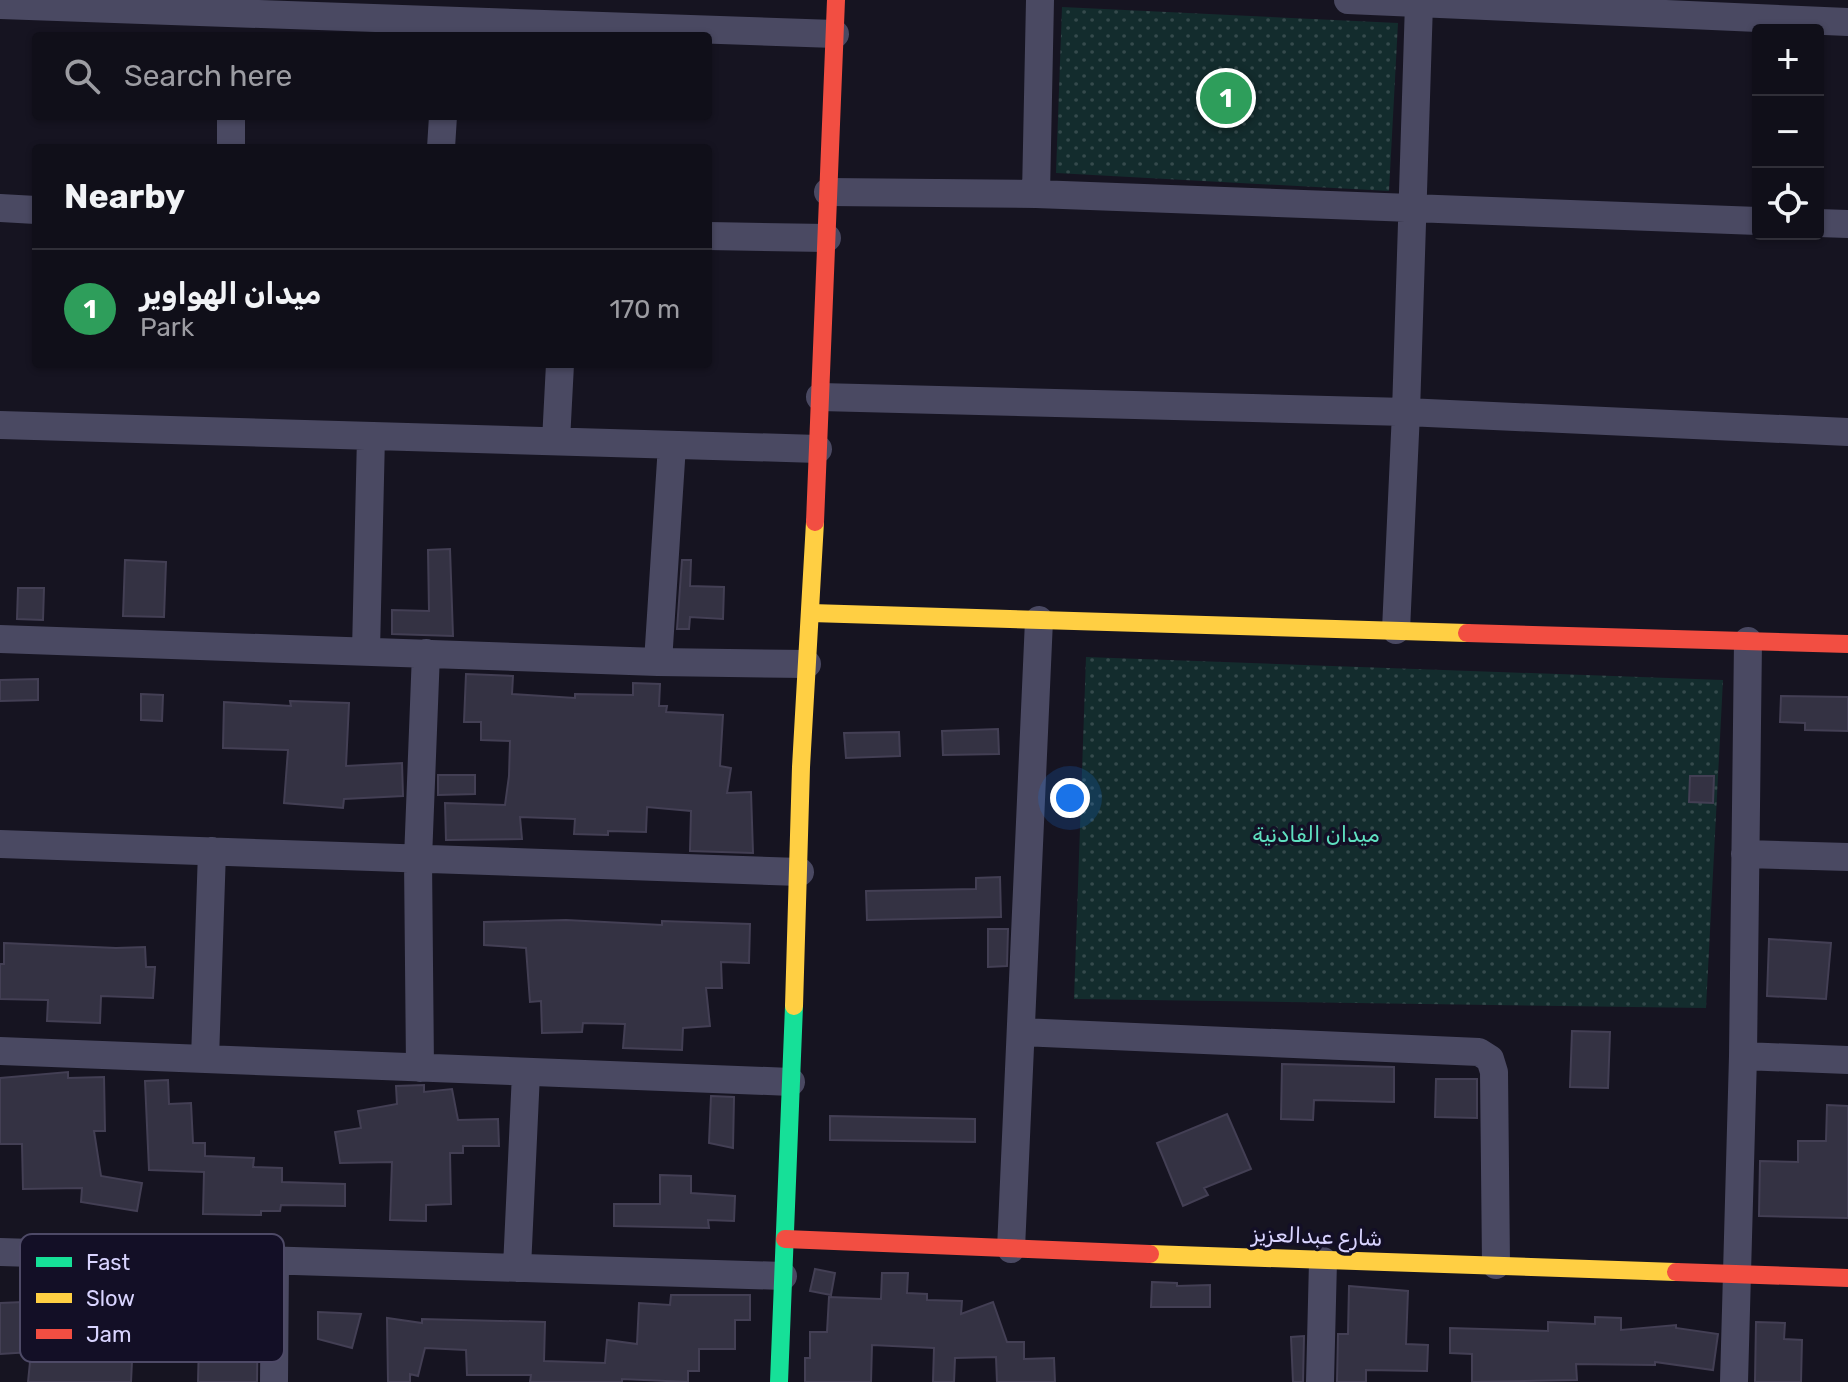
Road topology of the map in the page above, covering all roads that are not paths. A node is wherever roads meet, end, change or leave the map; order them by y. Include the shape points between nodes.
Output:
1 (836, 0) edge
2 (1040, 0) edge
3 (1348, 0) edge
4 (1419, 3) junction
5 (140, 4) edge
6 (0, 5) edge
7 (1586, 5) edge
8 (1848, 22) edge
9 (234, 25) edge
10 (446, 28) edge
11 (705, 32) edge
12 (712, 32) edge
13 (835, 34) junction
14 (231, 120) edge
15 (443, 120) edge
16 (231, 144) edge
17 (441, 144) edge
18 (828, 192) junction
19 (1036, 194) junction
20 (0, 208) edge
21 (1412, 209) junction
22 (32, 210) edge
23 (1752, 221) edge
24 (1824, 223) edge
25 (1848, 224) edge
26 (712, 236) edge
27 (827, 238) junction
28 (560, 368) edge
29 (820, 397) junction
30 (1406, 412) junction
31 (0, 425) edge
32 (1848, 432) edge
33 (371, 436) junction
34 (556, 441) junction
35 (672, 445) junction
36 (818, 449) junction
37 (811, 613) junction
38 (1039, 620) junction
39 (1396, 630) junction
40 (0, 639) edge
41 (1748, 641) junction
42 (1848, 644) edge
43 (366, 651) junction
44 (426, 653) junction
45 (658, 662) junction
46 (807, 664) junction
47 (0, 844) edge
48 (212, 851) junction
49 (1745, 854) junction
50 (1848, 857) edge
51 (418, 859) junction
52 (800, 872) junction
53 (1021, 1032) junction
54 (0, 1051) edge
55 (1743, 1056) junction
56 (205, 1059) junction
57 (1848, 1060) edge
58 (420, 1068) junction
59 (526, 1073) junction
60 (791, 1082) junction
61 (785, 1239) junction
62 (1011, 1249) junction
63 (0, 1252) edge
64 (20, 1253) edge
65 (284, 1261) edge
66 (1323, 1261) junction
67 (1496, 1265) junction
68 (517, 1268) junction
69 (1736, 1273) junction
70 (783, 1276) junction
71 (1848, 1278) edge
72 (274, 1362) edge
73 (274, 1382) edge
74 (779, 1382) edge
75 (1320, 1382) edge
76 (1734, 1382) edge

1 - 13 street
2 - 19 street
3 - 4 street
4 - 7 street
4 - 21 street
5 - 6 street
5 - 9 street
7 - 8 street
9 - 10 street
10 - 11 street
12 - 13 street
13 - 18 street
14 - 16 street
15 - 17 street
18 - 19 street
18 - 27 street
19 - 21 street
20 - 22 street
21 - 23 street
21 - 30 street
24 - 25 street
26 - 27 street
27 - 29 street
28 - 34 street
29 - 30 street
29 - 36 street
30 - 32 street
30 - 39 street
31 - 33 street
33 - 34 street
33 - 43 street
34 - 35 street
35 - 36 street
35 - 45 street
36 - 37 street
37 - 38 street
37 - 46 street
38 - 39 street
38 - 53 street
39 - 41 street
40 - 43 street
41 - 42 street
41 - 49 street
43 - 44 street
44 - 45 street
44 - 51 street
45 - 46 street
46 - 52 street
47 - 48 street
48 - 51 street
48 - 56 street
49 - 50 street
49 - 55 street
51 - 52 street
51 - 58 street
52 - 60 street
53 - 62 street
53 - 67 street via 1479,1052 1490,1059 1494,1072
54 - 56 street
55 - 57 street
55 - 69 street
56 - 58 street
58 - 59 street
59 - 60 street
59 - 68 street
60 - 61 street
61 - 62 street, شارع عبدالعزيز
61 - 70 street
62 - 66 street, شارع عبدالعزيز
63 - 64 street
65 - 68 street
66 - 67 street, شارع عبدالعزيز
66 - 75 street
67 - 69 street, شارع عبدالعزيز
68 - 70 street
69 - 71 street, شارع عبدالعزيز
69 - 76 street
70 - 74 street
72 - 73 street

